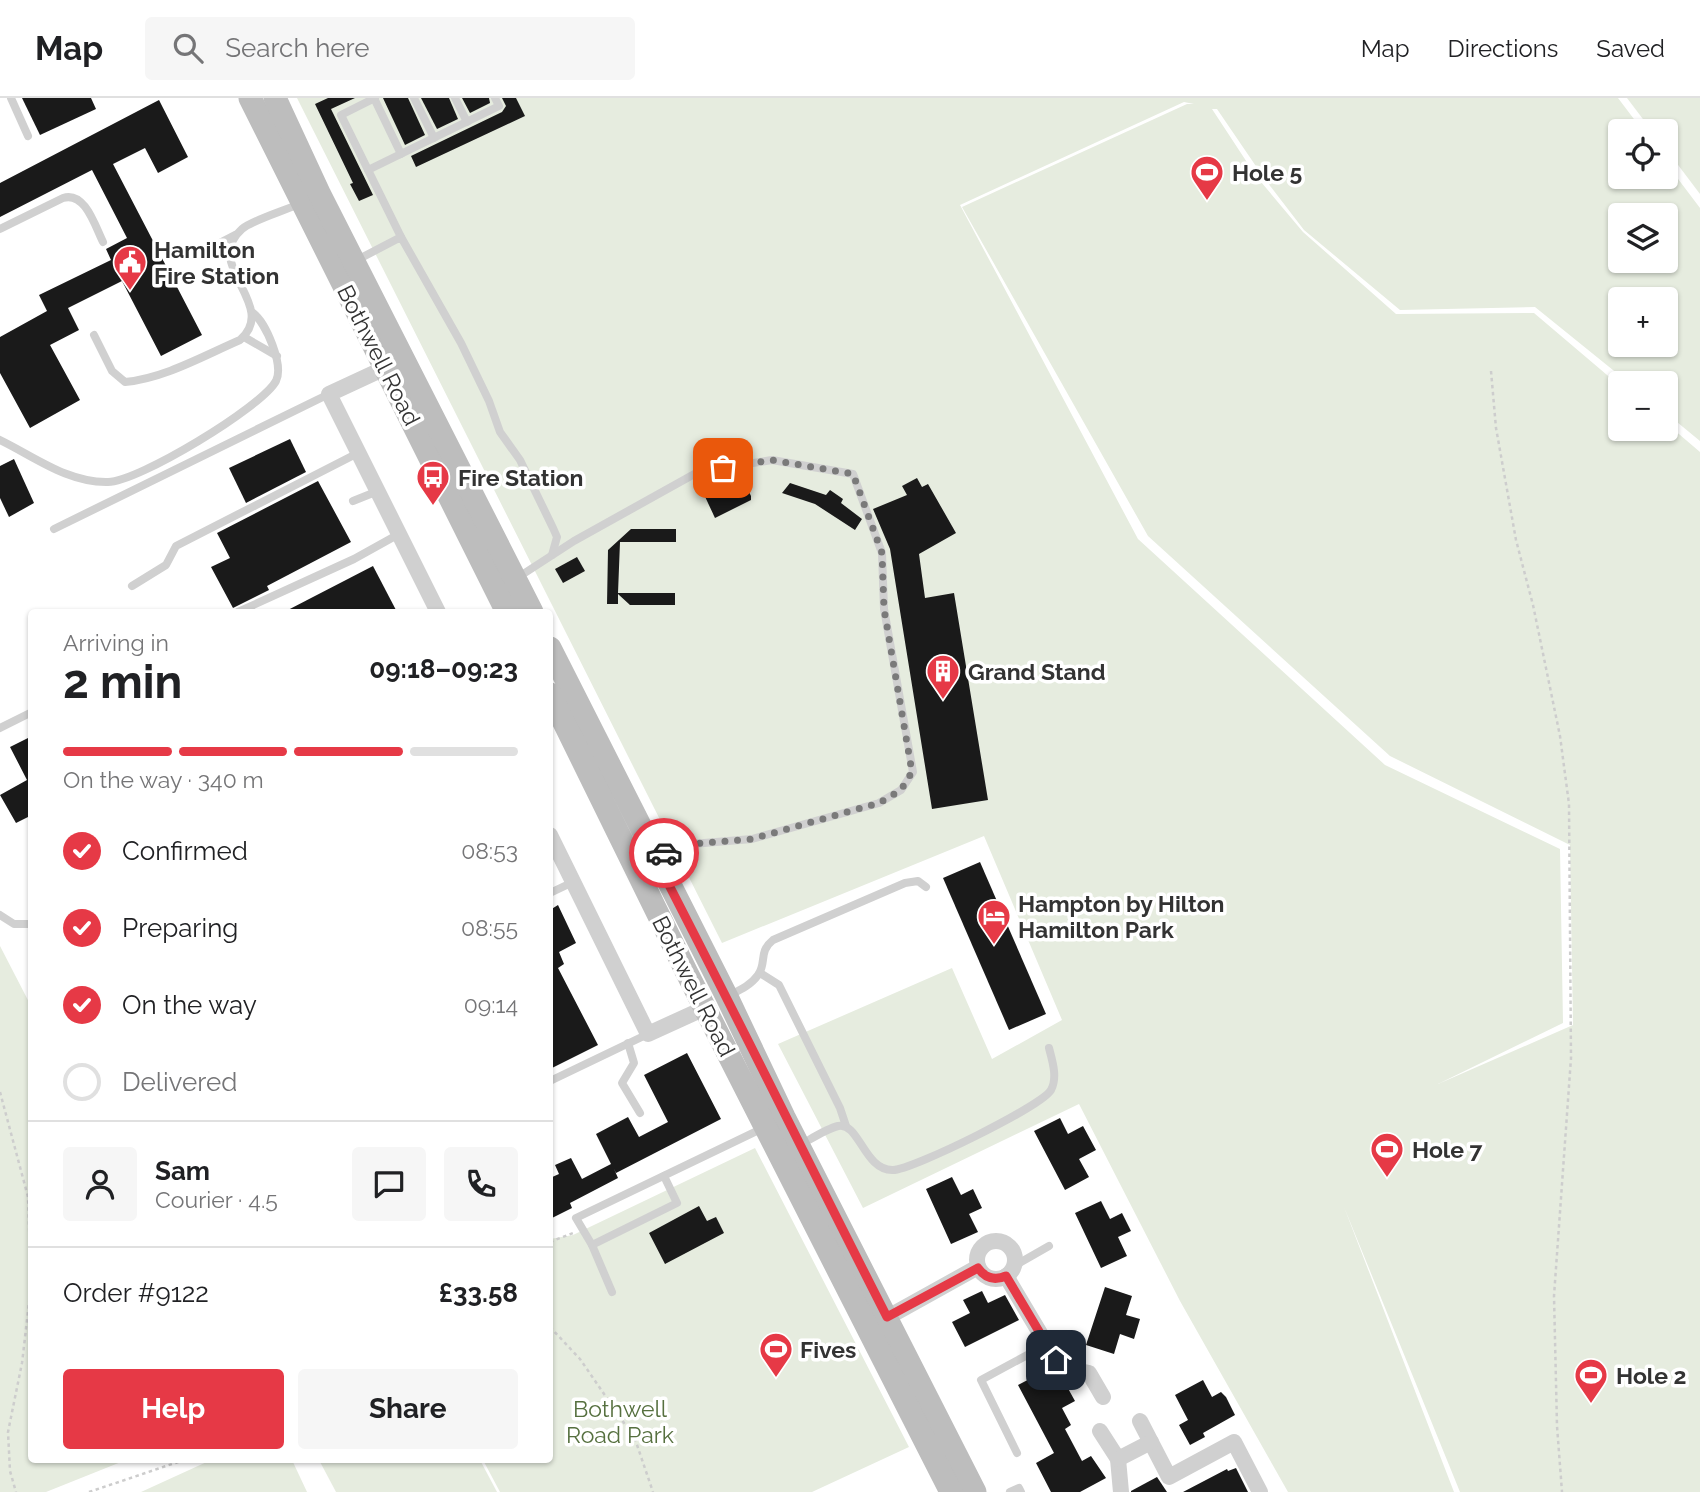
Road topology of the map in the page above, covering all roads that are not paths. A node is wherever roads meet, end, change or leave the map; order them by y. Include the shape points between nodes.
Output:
1 (11, 98) edge
2 (250, 98) edge
3 (275, 98) edge
4 (374, 98) edge
5 (414, 98) edge
6 (455, 98) edge
7 (495, 98) edge
8 (467, 122) junction
9 (28, 136) dead end
10 (434, 138) junction
11 (401, 154) junction
12 (368, 170) junction
13 (311, 199) junction
14 (0, 229) edge
15 (237, 234) junction
16 (401, 237) junction
17 (103, 242) dead end
18 (210, 248) dead end
19 (354, 261) junction
20 (253, 313) junction
21 (94, 335) dead end
22 (244, 337) junction
23 (277, 356) junction
24 (385, 368) junction
25 (328, 394) junction
26 (0, 440) edge
27 (358, 453) junction
28 (377, 491) junction
29 (353, 501) dead end
30 (54, 529) dead end
31 (399, 534) junction
32 (552, 555) junction
33 (505, 585) junction
34 (131, 586) dead end
35 (245, 609) edge
36 (436, 609) edge
37 (507, 609) edge
38 (529, 609) edge
39 (553, 655) edge
40 (553, 699) edge
41 (28, 714) edge
42 (0, 728) edge
43 (553, 841) edge
44 (646, 863) junction
45 (573, 883) junction
46 (926, 887) dead end
47 (553, 892) edge
48 (0, 915) edge
49 (28, 924) edge
50 (760, 973) junction
51 (727, 997) junction
52 (705, 1008) junction
53 (648, 1034) junction
54 (628, 1043) junction
55 (1049, 1048) dead end
56 (553, 1080) edge
57 (640, 1113) dead end
58 (775, 1122) junction
59 (846, 1126) junction
60 (800, 1146) junction
61 (664, 1176) junction
62 (592, 1245) junction
63 (1049, 1245) dead end
64 (978, 1268) junction
65 (1010, 1271) junction
66 (612, 1292) dead end
67 (877, 1323) junction
68 (1046, 1345) junction
69 (1103, 1397) dead end
70 (1140, 1421) dead end
71 (1100, 1431) dead end
72 (1151, 1442) junction
73 (1017, 1453) dead end
74 (1118, 1459) junction
75 (951, 1492) edge
76 (975, 1492) edge
77 (1010, 1492) edge
78 (1021, 1492) edge
79 (1121, 1492) edge
80 (1260, 1492) edge

1 - 9 lane
2 - 13 main road, Bothwell Road
3 - 13 main road, Bothwell Road
4 - 11 lane
4 - 12 lane via 341,115
5 - 10 lane
6 - 8 lane
7 - 8 lane via 499,106
8 - 10 lane
10 - 11 lane
11 - 12 lane
12 - 16 lane
13 - 15 lane
13 - 19 main road, Bothwell Road
13 - 24 main road, Bothwell Road
14 - 17 lane via 72,196 85,207
15 - 18 lane
15 - 20 lane via 229,246 229,261
16 - 19 lane
16 - 32 lane via 461,343 500,432 520,460 553,528 557,537
19 - 33 main road, Bothwell Road
20 - 22 lane
20 - 23 lane
21 - 22 lane via 112,371 125,382 167,372
22 - 23 lane
23 - 26 lane via 276,381 263,395 187,449 127,478 86,481
24 - 25 street
24 - 33 main road, Bothwell Road
25 - 27 street
25 - 30 lane
27 - 28 street
27 - 34 lane via 176,546 166,565
28 - 29 lane
28 - 31 street
31 - 35 lane
31 - 36 street
32 - 33 lane
32 - 44 lane via 698,472 772,460 853,474 882,553 884,609 912,772 901,790 879,803 765,836 680,845
33 - 37 main road, Bothwell Road
33 - 38 main road, Bothwell Road
39 - 44 main road, Bothwell Road
40 - 44 main road, Bothwell Road
41 - 42 lane
43 - 45 street
44 - 51 main road, Bothwell Road
44 - 52 main road, Bothwell Road
45 - 47 lane
45 - 53 street
46 - 50 lane via 918,881 905,883 774,940 763,951
48 - 49 lane via 14,924
50 - 51 lane
50 - 59 lane via 779,985
51 - 52 main road
51 - 58 main road, Bothwell Road
52 - 53 street
52 - 58 main road, Bothwell Road
53 - 54 lane
54 - 56 lane
54 - 57 lane via 634,1063 622,1083
55 - 59 lane via 1055,1070 1051,1090 1032,1107 917,1164 891,1171 872,1162
58 - 60 main road, Bothwell Road
58 - 61 lane
58 - 67 main road, Bothwell Road
59 - 60 lane
60 - 67 main road, Bothwell Road
61 - 62 lane via 677,1203
61 - 62 lane via 576,1218
62 - 66 lane
63 - 65 lane
64 - 65 street via 987,1277 1000,1279
64 - 65 street via 979,1249 995,1240 1011,1248 1015,1260
64 - 67 street
65 - 68 street
67 - 75 main road, Bothwell Road
67 - 76 main road, Bothwell Road
68 - 69 street via 1065,1368 1089,1373
68 - 73 lane via 981,1380
70 - 72 street
71 - 74 street
72 - 74 street
72 - 80 street via 1169,1477 1234,1442
74 - 79 street
77 - 78 lane via 1019,1488

